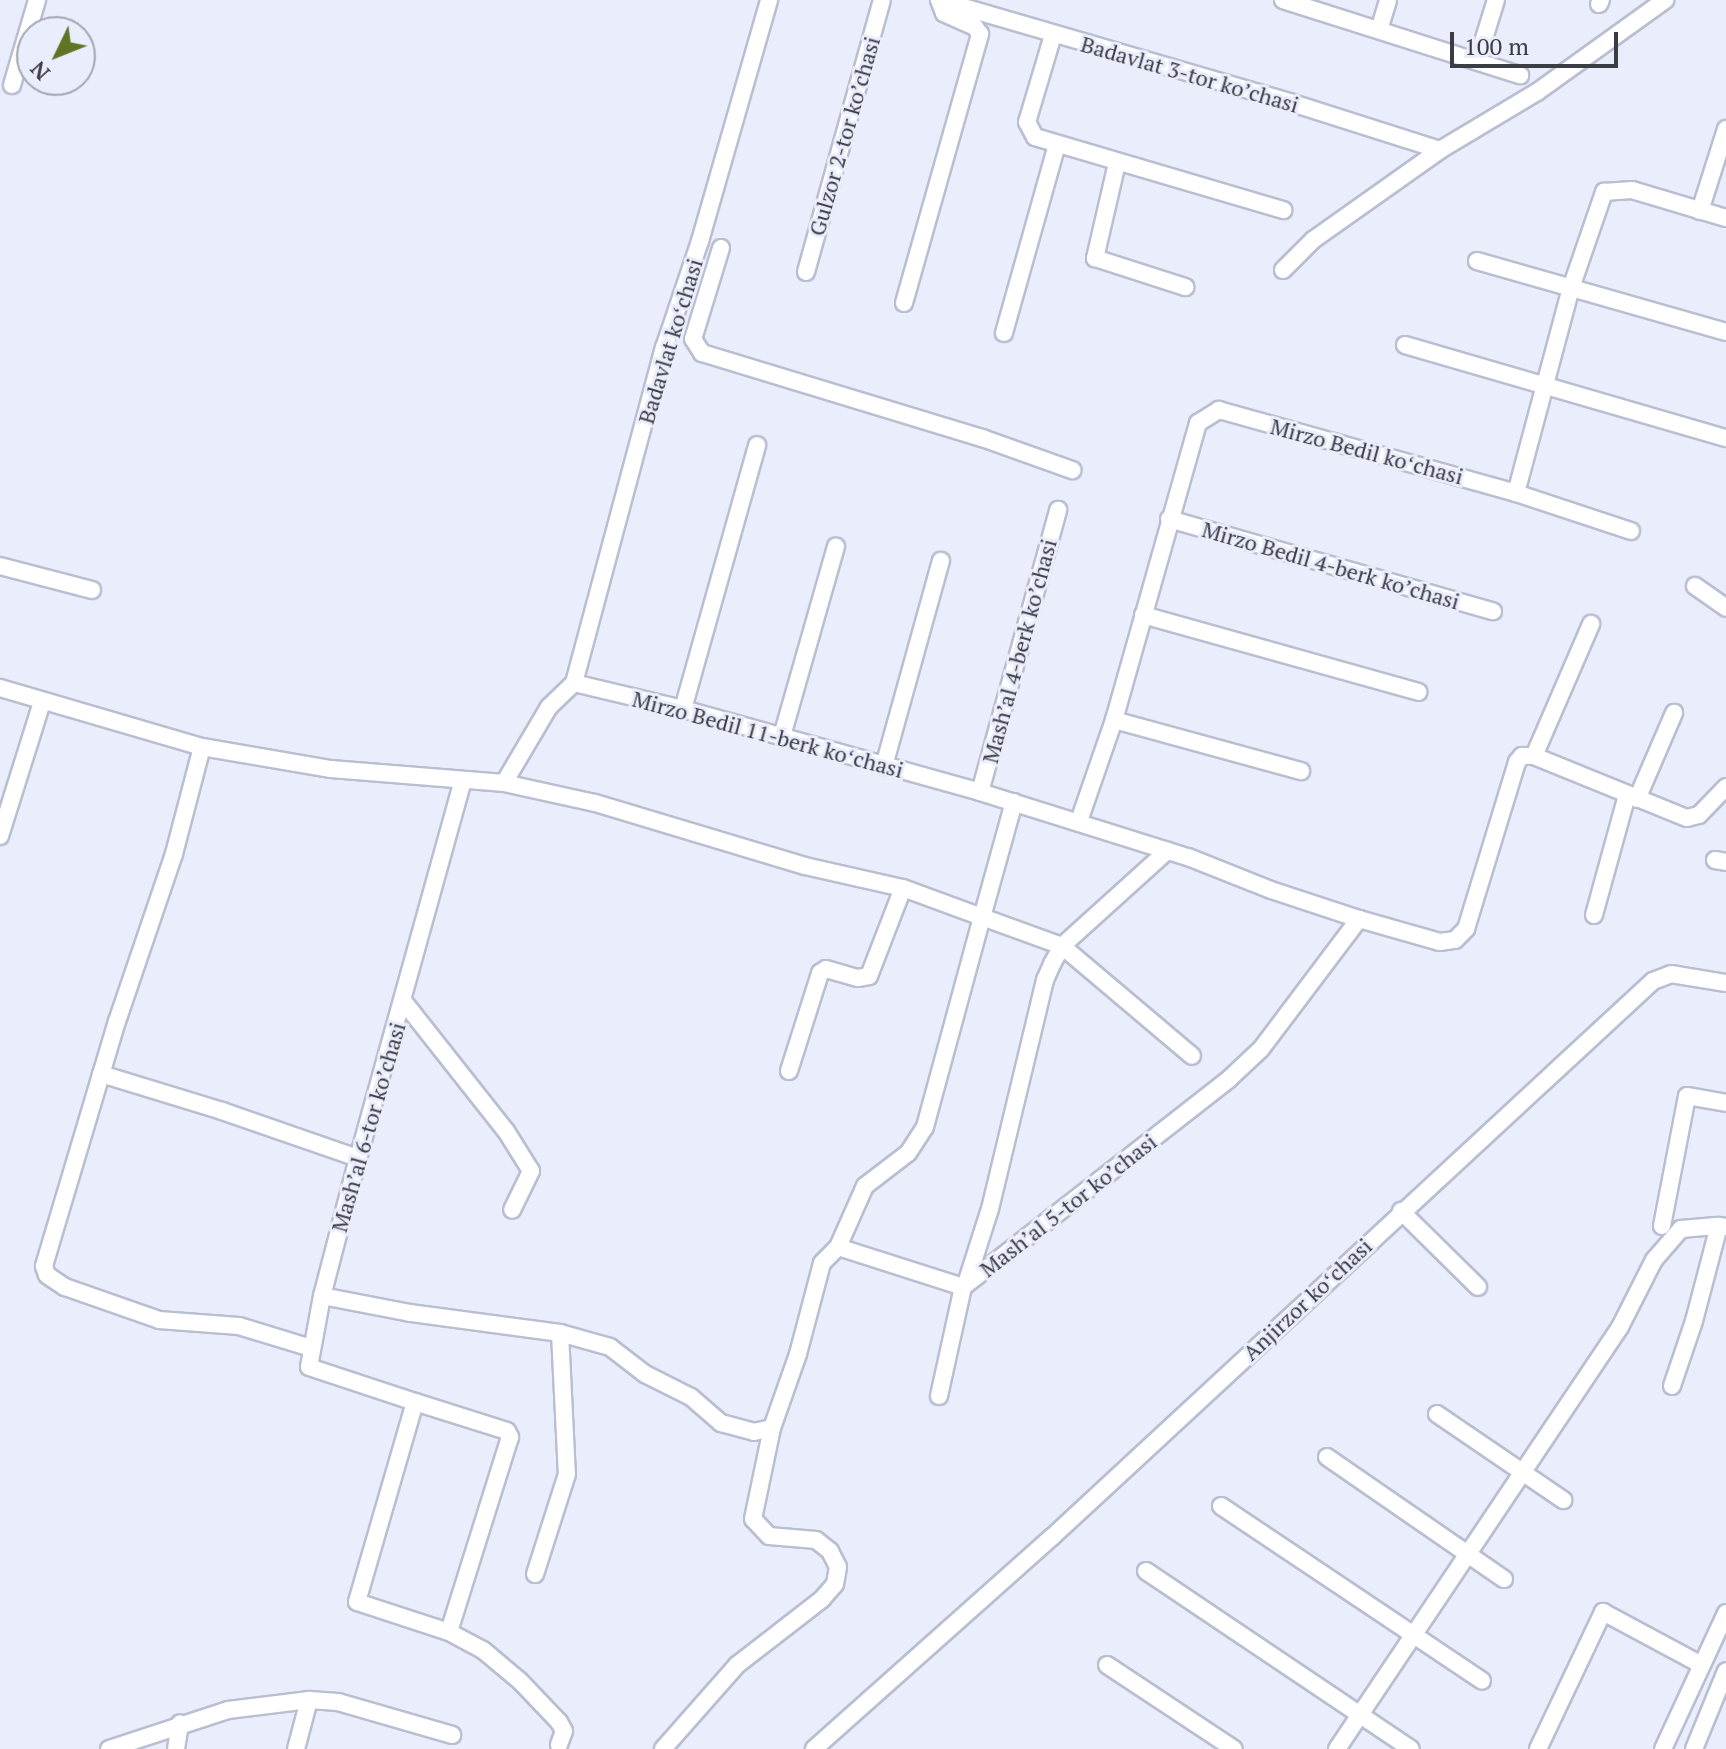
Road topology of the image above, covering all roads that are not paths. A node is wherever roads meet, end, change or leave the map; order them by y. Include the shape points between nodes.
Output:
1 (37, 0) edge
2 (769, 0) edge
3 (882, 0) edge
4 (939, 0) edge
5 (1283, 0) edge
6 (1388, 0) edge
7 (1496, 0) edge
8 (1665, 0) edge
9 (1379, 30) junction
10 (1053, 35) junction
11 (1477, 61) junction
12 (1520, 75) dead end
13 (12, 85) dead end
14 (1726, 129) edge
15 (1057, 145) junction
16 (1440, 150) junction
17 (1117, 163) junction
18 (1283, 210) dead end
19 (1700, 211) junction
20 (1726, 218) edge
21 (721, 248) dead end
22 (1477, 261) dead end
23 (1283, 270) dead end
24 (806, 272) dead end
25 (1185, 287) dead end
26 (1571, 288) junction
27 (904, 303) dead end
28 (1726, 332) edge
29 (1004, 333) dead end
30 (1405, 345) dead end
31 (1545, 387) junction
32 (1726, 438) edge
33 (757, 445) dead end
34 (1072, 470) dead end
35 (1516, 493) junction
36 (1058, 510) dead end
37 (1169, 519) junction
38 (1631, 531) dead end
39 (836, 547) dead end
40 (941, 561) dead end
41 (0, 566) edge
42 (1695, 586) dead end
43 (92, 590) dead end
44 (1726, 608) edge
45 (1493, 611) dead end
46 (1143, 615) junction
47 (1591, 624) dead end
48 (574, 683) junction
49 (0, 688) edge
50 (1418, 692) dead end
51 (42, 702) junction
52 (683, 709) junction
53 (1674, 713) dead end
54 (1114, 720) junction
55 (782, 736) junction
56 (202, 747) junction
57 (1534, 756) junction
58 (884, 766) junction
59 (1301, 771) dead end
60 (463, 780) junction
61 (504, 783) junction
62 (1726, 787) edge
63 (980, 792) junction
64 (1632, 797) junction
65 (1014, 802) junction
66 (1079, 821) junction
67 (0, 836) edge
68 (1167, 851) junction
69 (903, 888) junction
70 (1594, 915) dead end
71 (982, 917) junction
72 (1359, 919) junction
73 (1062, 946) junction
74 (1726, 983) edge
75 (404, 1002) junction
76 (1192, 1056) dead end
77 (789, 1071) dead end
78 (101, 1074) junction
79 (1726, 1103) edge
80 (358, 1158) junction
81 (512, 1210) dead end
82 (1401, 1211) junction
83 (1662, 1226) dead end
84 (1723, 1227) edge
85 (838, 1247) junction
86 (964, 1285) junction
87 (1478, 1287) dead end
88 (322, 1296) junction
89 (560, 1333) junction
90 (311, 1348) junction
91 (1672, 1386) dead end
92 (939, 1396) dead end
93 (415, 1402) junction
94 (1437, 1414) dead end
95 (772, 1428) junction
96 (1327, 1457) dead end
97 (1521, 1471) junction
98 (1563, 1500) dead end
99 (1221, 1506) dead end
100 (1466, 1553) junction
101 (1146, 1571) dead end
102 (535, 1574) dead end
103 (1504, 1579) dead end
104 (1726, 1613) edge
105 (449, 1632) junction
106 (1412, 1633) junction
107 (1107, 1665) dead end
108 (1702, 1665) junction
109 (1726, 1671) edge
110 (1482, 1681) dead end
111 (309, 1700) junction
112 (1360, 1715) junction
113 (180, 1723) junction
114 (452, 1735) dead end
115 (559, 1745) dead end
116 (109, 1749) edge
117 (176, 1749) edge
118 (296, 1749) edge
119 (663, 1749) edge
120 (814, 1749) edge
121 (1234, 1749) edge
122 (1337, 1749) edge
123 (1411, 1749) edge
124 (1538, 1749) edge
125 (1663, 1749) edge
126 (1694, 1749) edge

1 - 13 street
2 - 48 street, Badavlat koʻchasi via 664,348
3 - 24 street, Gulzor 2-tor koʼchasi
4 - 10 street, Badavlat 3-tor koʼchasi
4 - 27 street via 944,13 980,34
5 - 9 street
6 - 9 street
7 - 11 street
8 - 16 street via 1537,92
9 - 11 street
10 - 15 street via 1027,122 1035,137
10 - 16 street, Badavlat 3-tor koʼchasi
11 - 12 street
14 - 19 street
15 - 17 street
15 - 29 street
16 - 23 street via 1313,240
17 - 18 street
17 - 25 street via 1095,258
19 - 20 street
19 - 26 street via 1632,190 1604,192
21 - 34 street via 693,339 702,353
22 - 26 street
26 - 28 street
26 - 31 street
30 - 31 street
31 - 32 street
31 - 35 street
33 - 52 street
35 - 37 street, Mirzo Bedil koʻchasi via 1219,410 1198,423
35 - 38 street, Mirzo Bedil koʻchasi
36 - 63 street, Mashʼal 4-berk koʼchasi
37 - 45 street, Mirzo Bedil 4-berk koʼchasi
37 - 46 street, Mirzo Bedil koʻchasi
39 - 55 street
40 - 58 street
41 - 43 street
42 - 44 street
46 - 50 street
46 - 54 street, Mirzo Bedil koʻchasi
47 - 57 street
48 - 52 street, Mirzo Bedil 11-berk koʻchasi
48 - 61 street via 549,707
49 - 51 street
51 - 56 street
51 - 67 street
52 - 55 street, Mirzo Bedil 11-berk koʻchasi
53 - 64 street
54 - 59 street
54 - 66 street, Mirzo Bedil koʻchasi
55 - 58 street, Mirzo Bedil 11-berk koʻchasi
56 - 60 street via 331,769
56 - 78 street via 174,854
57 - 64 street
57 - 72 street, Mirzo Bedil 11-berk koʻchasi via 1517,762 1466,929 1455,940 1440,942
58 - 63 street, Mirzo Bedil 11-berk koʻchasi
60 - 61 street
60 - 75 street, Mashʼal 6-tor koʼchasi
61 - 69 street
62 - 64 street via 1699,815 1687,818
63 - 65 street, Mirzo Bedil 11-berk koʻchasi
64 - 70 street
65 - 66 street, Mirzo Bedil 11-berk koʻchasi
65 - 71 street
66 - 68 street, Mirzo Bedil 11-berk koʻchasi
68 - 72 street, Mirzo Bedil 11-berk koʻchasi
68 - 73 street
69 - 71 street
69 - 77 street via 869,976 826,969 820,973
71 - 73 street
71 - 85 street via 925,1127 908,1153 865,1186
72 - 86 street, Mashʼal 5-tor koʼchasi via 1261,1049 1229,1079
73 - 76 street
73 - 86 street via 1045,980 990,1209
74 - 82 street, Anjirzor koʻchasi via 1671,974 1653,981
75 - 80 street, Mashʼal 6-tor koʼchasi
75 - 81 street via 506,1131 531,1171
78 - 80 street
78 - 90 street via 44,1266 47,1275 65,1287 159,1320 239,1326
79 - 83 street via 1687,1096
80 - 88 street, Mashʼal 6-tor koʼchasi
82 - 87 street
82 - 120 street, Anjirzor koʻchasi via 1051,1538
84 - 91 street
84 - 97 street via 1681,1229 1668,1243 1642,1279 1620,1327
85 - 86 street, Mashʼal 5-tor koʼchasi
85 - 95 street via 822,1263
86 - 92 street
88 - 89 street
88 - 90 street, Mashʼal 6-tor koʼchasi
89 - 95 street via 610,1347 645,1374 691,1397 721,1423 754,1432
89 - 102 street via 567,1474
90 - 93 street via 309,1367
93 - 105 street via 356,1599
93 - 105 street via 507,1431 510,1437
94 - 97 street
95 - 119 street via 753,1519 769,1536 816,1540 830,1551 838,1567 835,1584 737,1665
96 - 100 street
97 - 98 street
97 - 100 street
99 - 106 street
100 - 103 street
100 - 106 street
101 - 112 street
104 - 108 street
105 - 115 street via 483,1650 520,1681 559,1722 564,1731
106 - 110 street
106 - 112 street
107 - 121 street
108 - 124 street via 1603,1612
108 - 125 street
109 - 126 street
111 - 113 street via 228,1710
111 - 114 street via 338,1702
111 - 118 street
112 - 122 street
112 - 123 street
113 - 116 street
113 - 117 street

